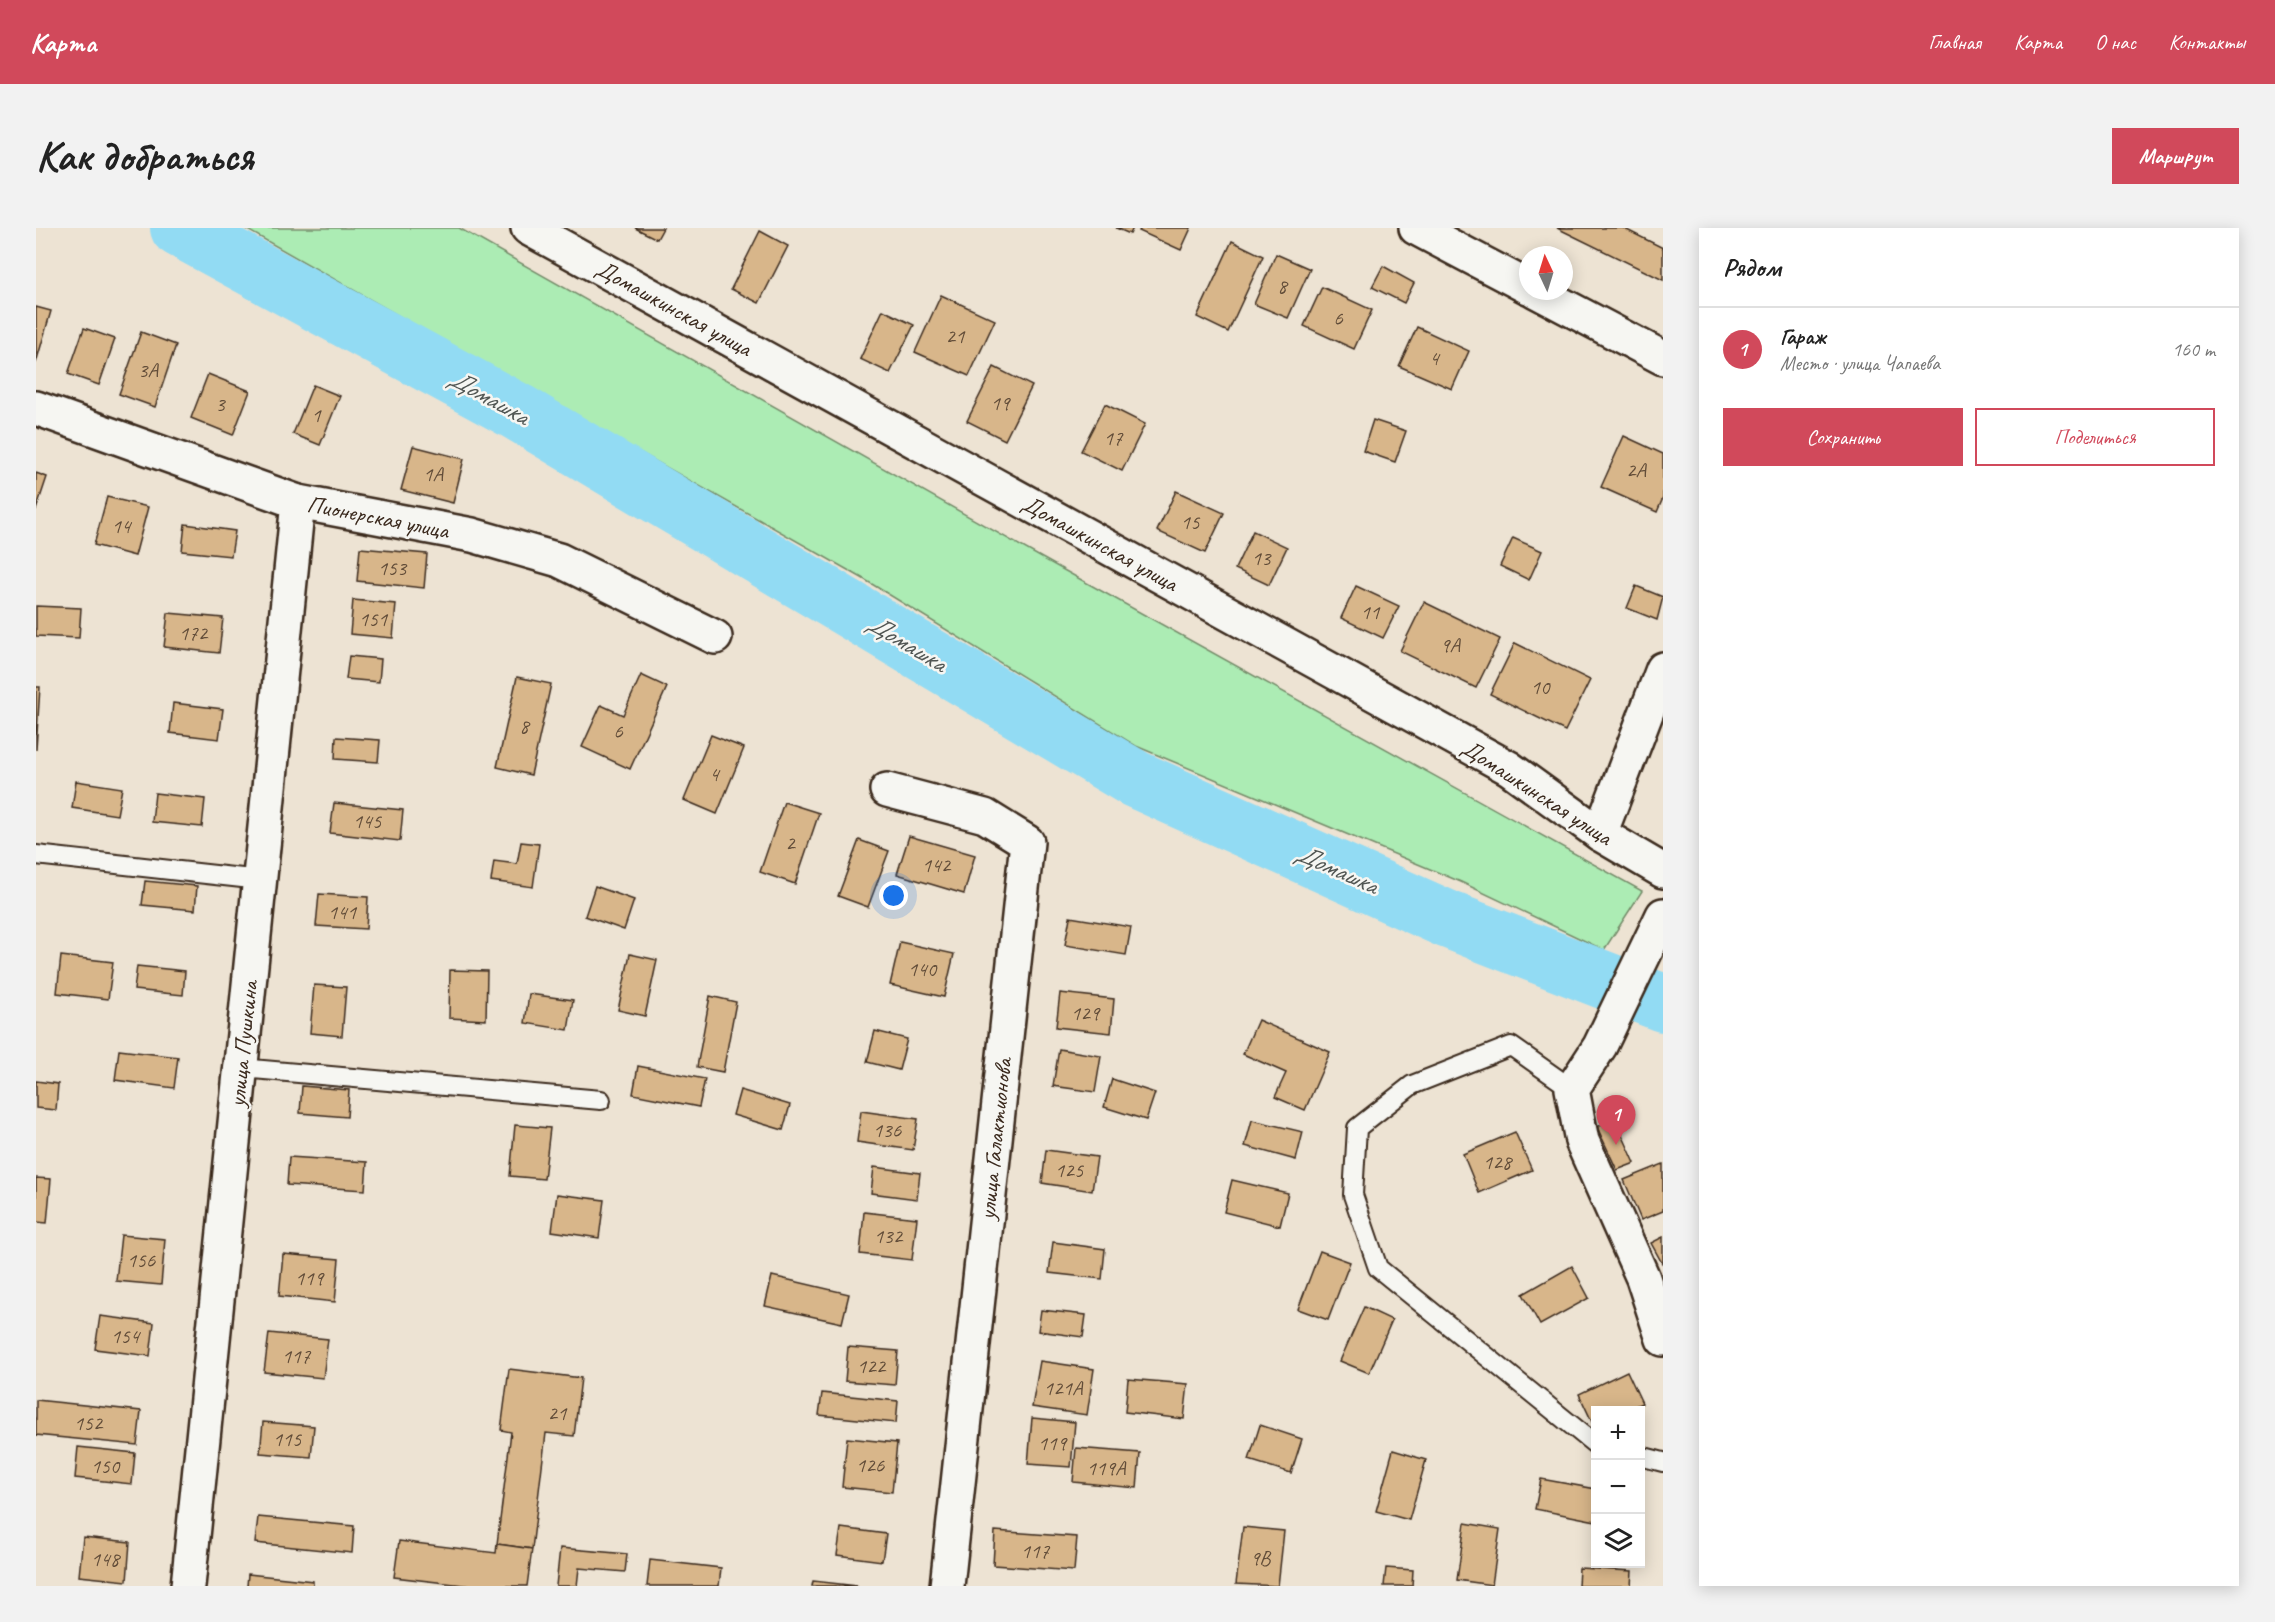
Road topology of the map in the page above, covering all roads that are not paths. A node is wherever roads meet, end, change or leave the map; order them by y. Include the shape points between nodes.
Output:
1 (528, 228) edge
2 (1416, 228) edge
3 (1519, 282) edge
4 (1553, 300) edge
5 (1663, 358) edge
6 (36, 408) edge
7 (298, 502) junction
8 (715, 637) dead end
9 (1663, 669) edge
10 (887, 789) dead end
11 (1600, 834) junction
12 (36, 855) edge
13 (1663, 870) edge
14 (260, 880) junction
15 (1663, 915) edge
16 (241, 1068) junction
17 (1572, 1089) junction
18 (601, 1100) dead end
19 (1663, 1339) edge
20 (1591, 1440) edge
21 (1645, 1457) edge
22 (1663, 1462) edge
23 (188, 1586) edge
24 (946, 1586) edge

1 - 11 street, Домашкинская улица via 1509,768
2 - 3 street
4 - 5 street
6 - 7 street, Пионерская улица
7 - 8 street, Пионерская улица via 472,535 559,560
7 - 14 street, улица Пушкина
9 - 11 street
10 - 24 street, улица Галактионова via 985,816 1027,842
11 - 13 street, Домашкинская улица
12 - 14 lane
14 - 16 street, улица Пушкина
15 - 17 street via 1600,1046
16 - 18 lane
16 - 23 street, улица Пушкина
17 - 19 street via 1582,1141 1643,1278
17 - 20 lane via 1511,1047 1412,1084 1357,1128 1353,1195 1378,1268
21 - 22 lane

